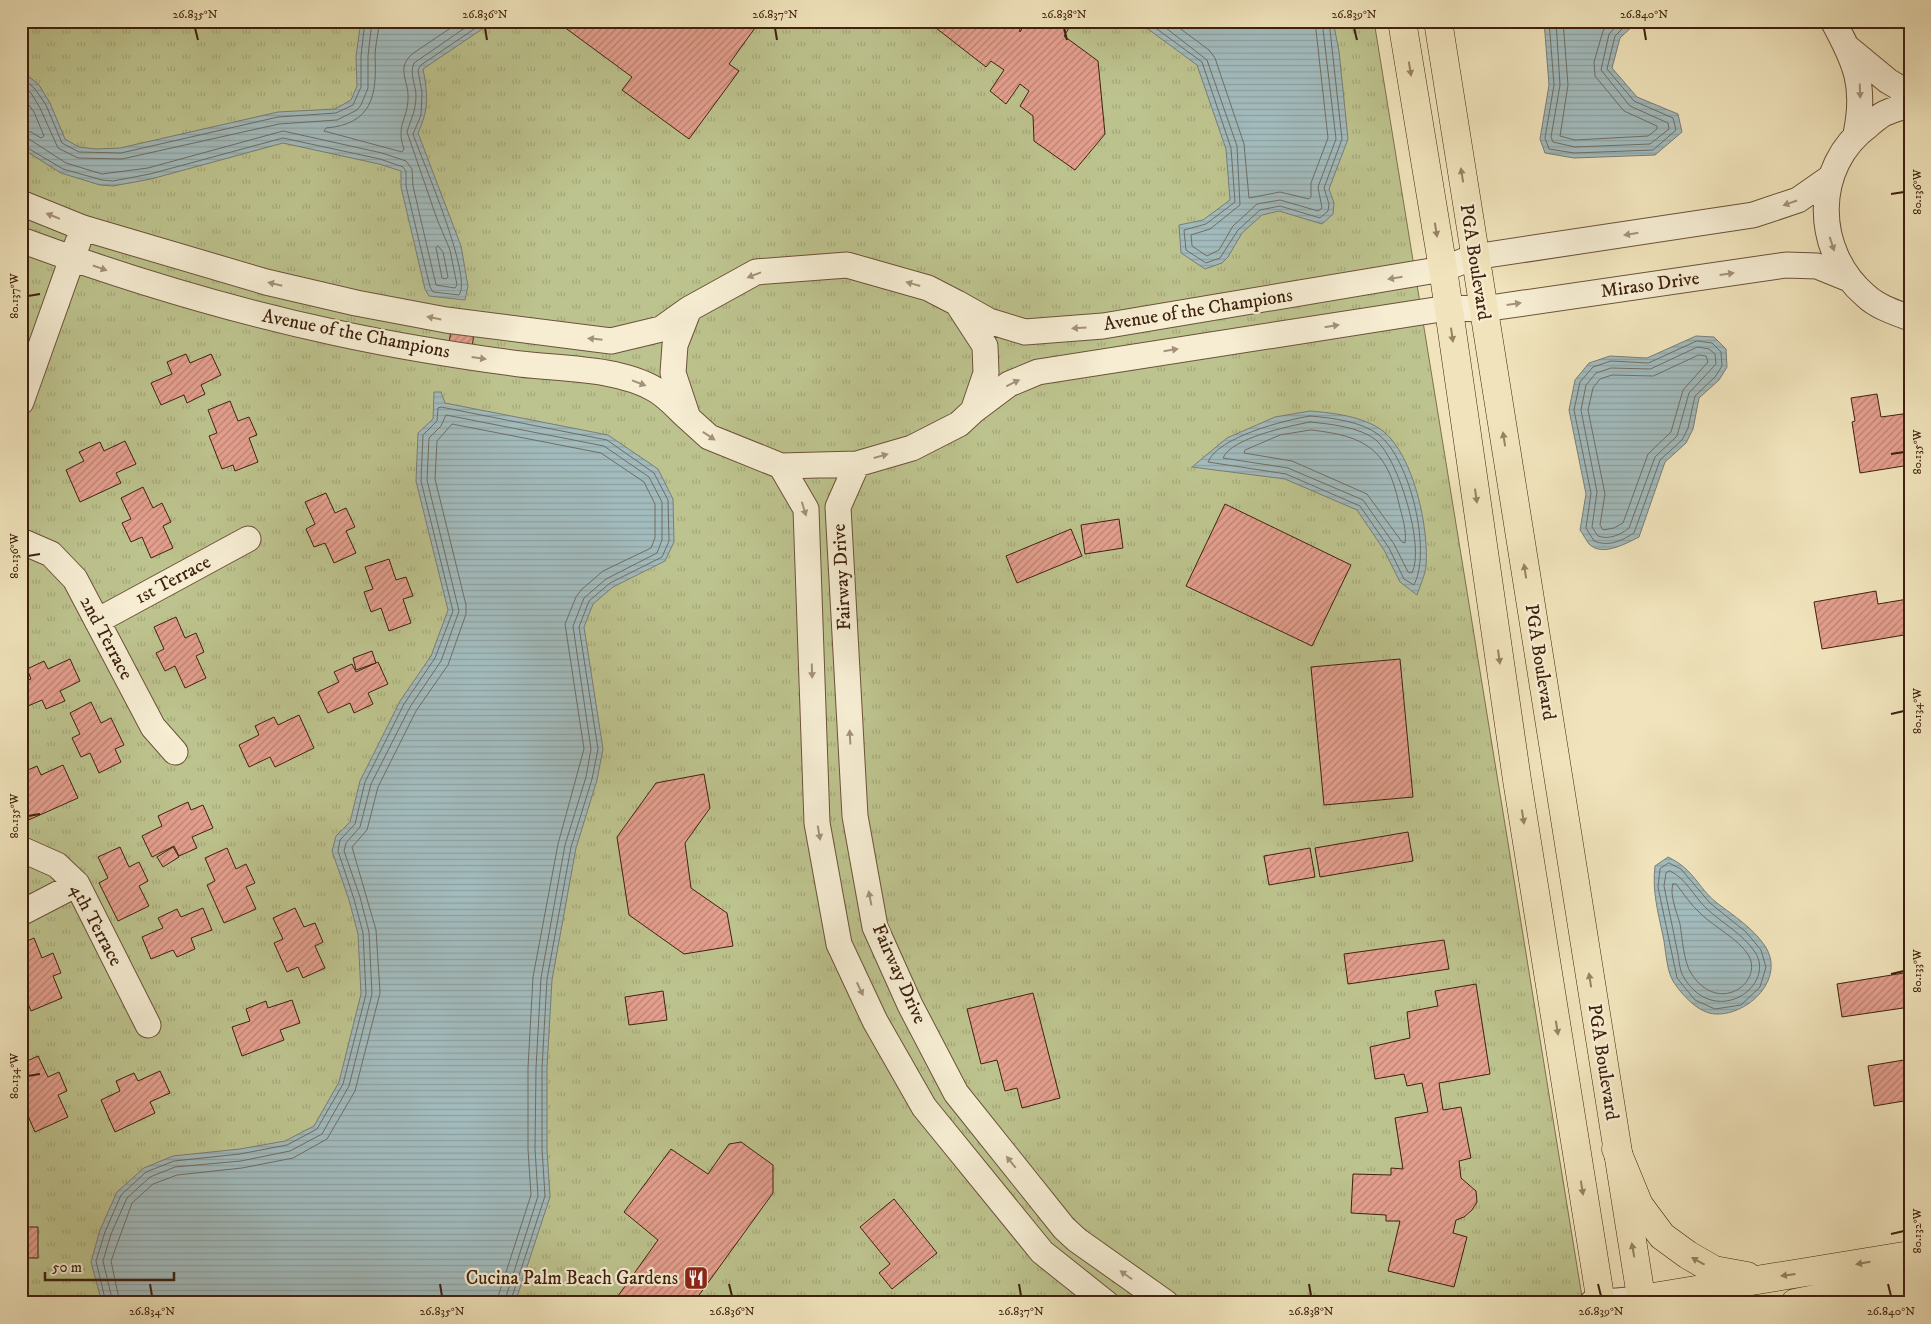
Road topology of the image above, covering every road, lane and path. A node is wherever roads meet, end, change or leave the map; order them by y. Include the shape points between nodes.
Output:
1 (1402, 21) edge
2 (1438, 21) edge
3 (1833, 21) edge
4 (1848, 48) junction
5 (1910, 94) edge
6 (1910, 105) edge
7 (1856, 134) junction
8 (1831, 177) junction
9 (21, 203) edge
10 (83, 228) junction
11 (21, 240) edge
12 (1474, 257) junction
13 (72, 258) junction
14 (1443, 270) junction
15 (1849, 279) junction
16 (957, 303) junction
17 (1448, 308) junction
18 (1483, 309) junction
19 (689, 310) junction
20 (1910, 318) edge
21 (21, 402) edge
22 (973, 411) junction
23 (688, 418) junction
24 (857, 464) junction
25 (781, 466) junction
26 (248, 539) dead end
27 (21, 541) edge
28 (97, 621) junction
29 (175, 752) dead end
30 (21, 849) edge
31 (77, 884) junction
32 (21, 913) edge
33 (148, 1025) dead end
34 (1616, 1149) junction
35 (1910, 1254) edge
36 (1761, 1278) junction
37 (1910, 1280) edge
38 (1642, 1301) edge
39 (1598, 1302) edge
40 (1106, 1303) edge
41 (1166, 1303) edge
42 (1794, 1303) edge

1 -> 14 main road, PGA Boulevard
12 -> 2 main road, PGA Boulevard
3 - 4 street
4 - 5 street via 1888,81
4 -> 7 street via 1860,81 1861,110
6 - 7 street via 1886,112
7 - 8 street via 1841,154
8 -> 12 street via 1798,200 1753,215
8 -> 15 street via 1826,203 1827,230 1835,256
10 -> 9 street, Avenue of the Champions
10 - 13 street
19 -> 10 street, Avenue of the Champions via 661,329 611,341 537,334 356,303 266,282
11 - 13 street, Avenue of the Champions
12 - 14 street
12 - 18 main road, PGA Boulevard
13 - 21 street
13 -> 23 street, Avenue of the Champions via 248,312 338,333 519,364 610,373 656,390
14 -> 16 street, Avenue of the Champions via 1103,326 1025,332 990,321
14 - 17 main road, PGA Boulevard
18 -> 15 street, Miraso Drive via 1786,265 1817,266
15 - 20 street via 1867,297
16 -> 19 street, Avenue of the Champions via 928,288 847,265 756,272
16 - 22 street via 985,346 986,372
17 - 18 street, Miraso Drive
22 -> 17 street, Avenue of the Champions via 1009,384 1038,372
17 -> 39 main road, PGA Boulevard
34 -> 18 main road, PGA Boulevard
19 - 23 street via 675,345 673,373
24 -> 22 street, Avenue of the Champions via 912,448 959,424
23 -> 25 street, Avenue of the Champions via 709,437
24 - 25 street, Avenue of the Champions
41 -> 24 street, Fairway Drive via 1064,1228 956,1093 910,1005 876,927 854,816 838,507
25 -> 40 street, Fairway Drive via 806,509 817,824 839,944 876,1021 924,1107 1042,1252
26 - 28 street, 1st Terrace
27 - 28 street, 2nd Terrace via 51,554 64,566
28 - 29 street, 2nd Terrace via 153,727
30 - 31 street, 4th Terrace via 57,865
31 - 32 street
31 - 33 street, 4th Terrace
36 -> 34 main road via 1714,1270 1688,1256 1662,1236 1639,1205
38 -> 34 main road, PGA Boulevard
35 -> 36 main road
36 - 38 main road
37 - 42 main road
38 - 39 street

